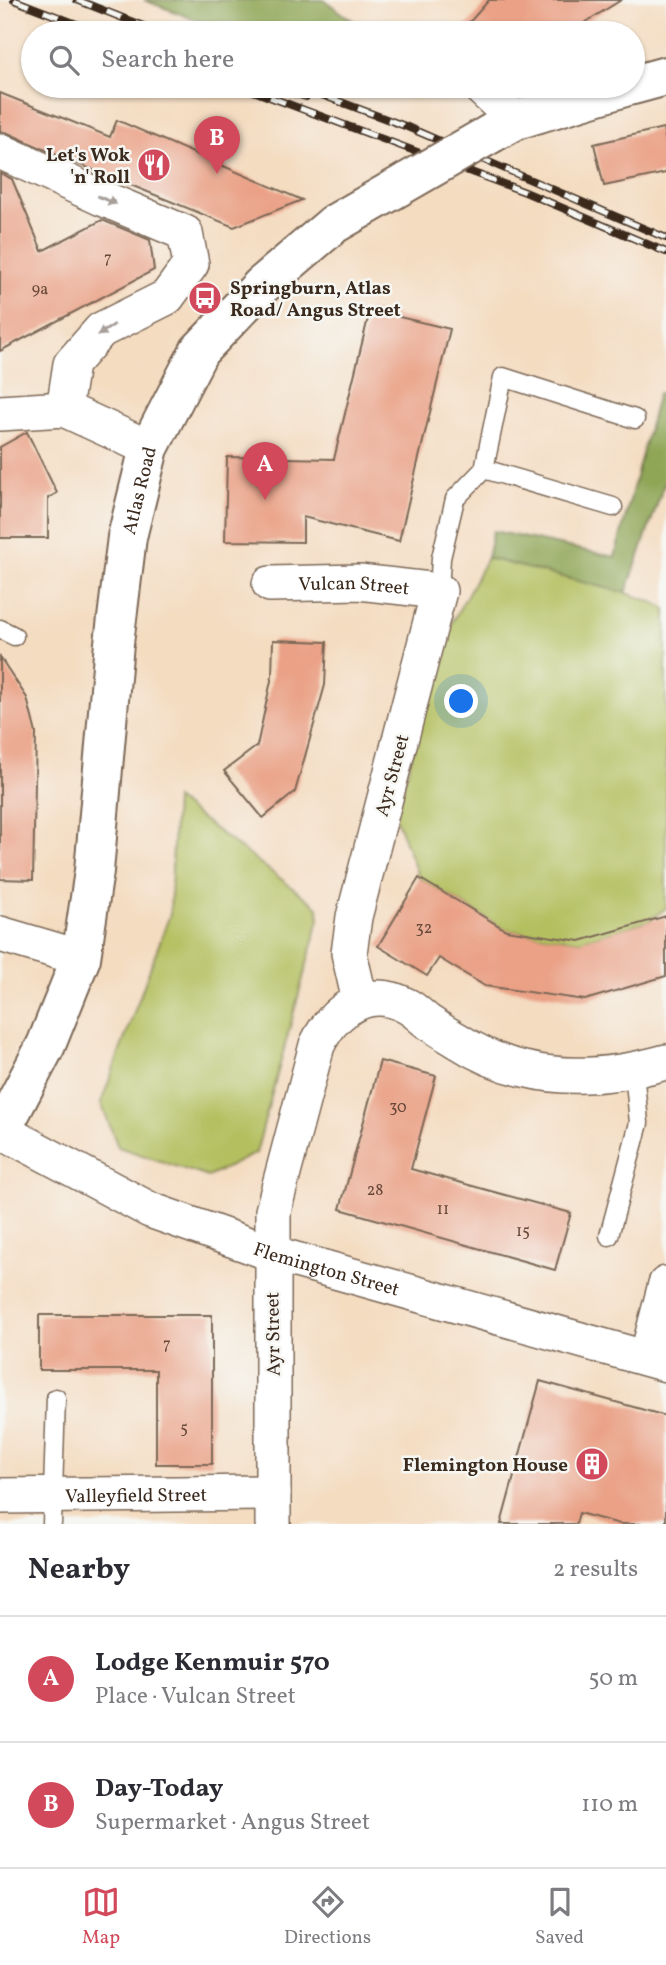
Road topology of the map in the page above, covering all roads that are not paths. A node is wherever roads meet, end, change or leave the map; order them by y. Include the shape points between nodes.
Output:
1 (666, 76) edge
2 (645, 81) edge
3 (486, 98) edge
4 (591, 98) edge
5 (504, 126) junction
6 (0, 151) edge
7 (64, 409) junction
8 (0, 413) edge
9 (635, 419) dead end
10 (149, 447) junction
11 (485, 469) junction
12 (613, 507) dead end
13 (270, 584) dead end
14 (439, 591) junction
15 (0, 934) edge
16 (81, 958) junction
17 (360, 1001) junction
18 (650, 1066) edge
19 (1, 1132) edge
20 (609, 1236) dead end
21 (271, 1253) junction
22 (666, 1284) edge
23 (657, 1361) edge
24 (56, 1398) dead end
25 (0, 1496) edge
26 (273, 1508) edge
27 (52, 1510) edge

1 - 2 street, Atlas Road
3 - 5 street
4 - 5 street, Atlas Road
5 - 10 street, Atlas Road, bridge via 334,224 261,286 199,351
6 -> 7 street via 185,233 191,264 167,297 101,330 71,364
7 - 8 street
7 - 10 street
9 - 11 lane via 503,377
10 - 16 street, Atlas Road via 127,537 94,872
11 - 12 lane
11 - 14 lane via 455,499 441,558
13 - 14 street, Vulcan Street via 359,582
14 - 17 street, Ayr Street via 352,928 349,953
15 - 16 street
16 - 19 street, Atlas Road via 46,1045
17 - 18 street via 392,999 459,1042 522,1069 592,1075
17 - 21 street, Ayr Street via 335,1018 317,1045 272,1211
18 - 20 lane
19 - 21 street, Flemington Street via 150,1210
21 - 23 street, Flemington Street
21 - 26 street, Ayr Street
22 - 23 street
24 - 27 lane
25 - 27 street, Valleyfield Street
26 - 27 street, Valleyfield Street

